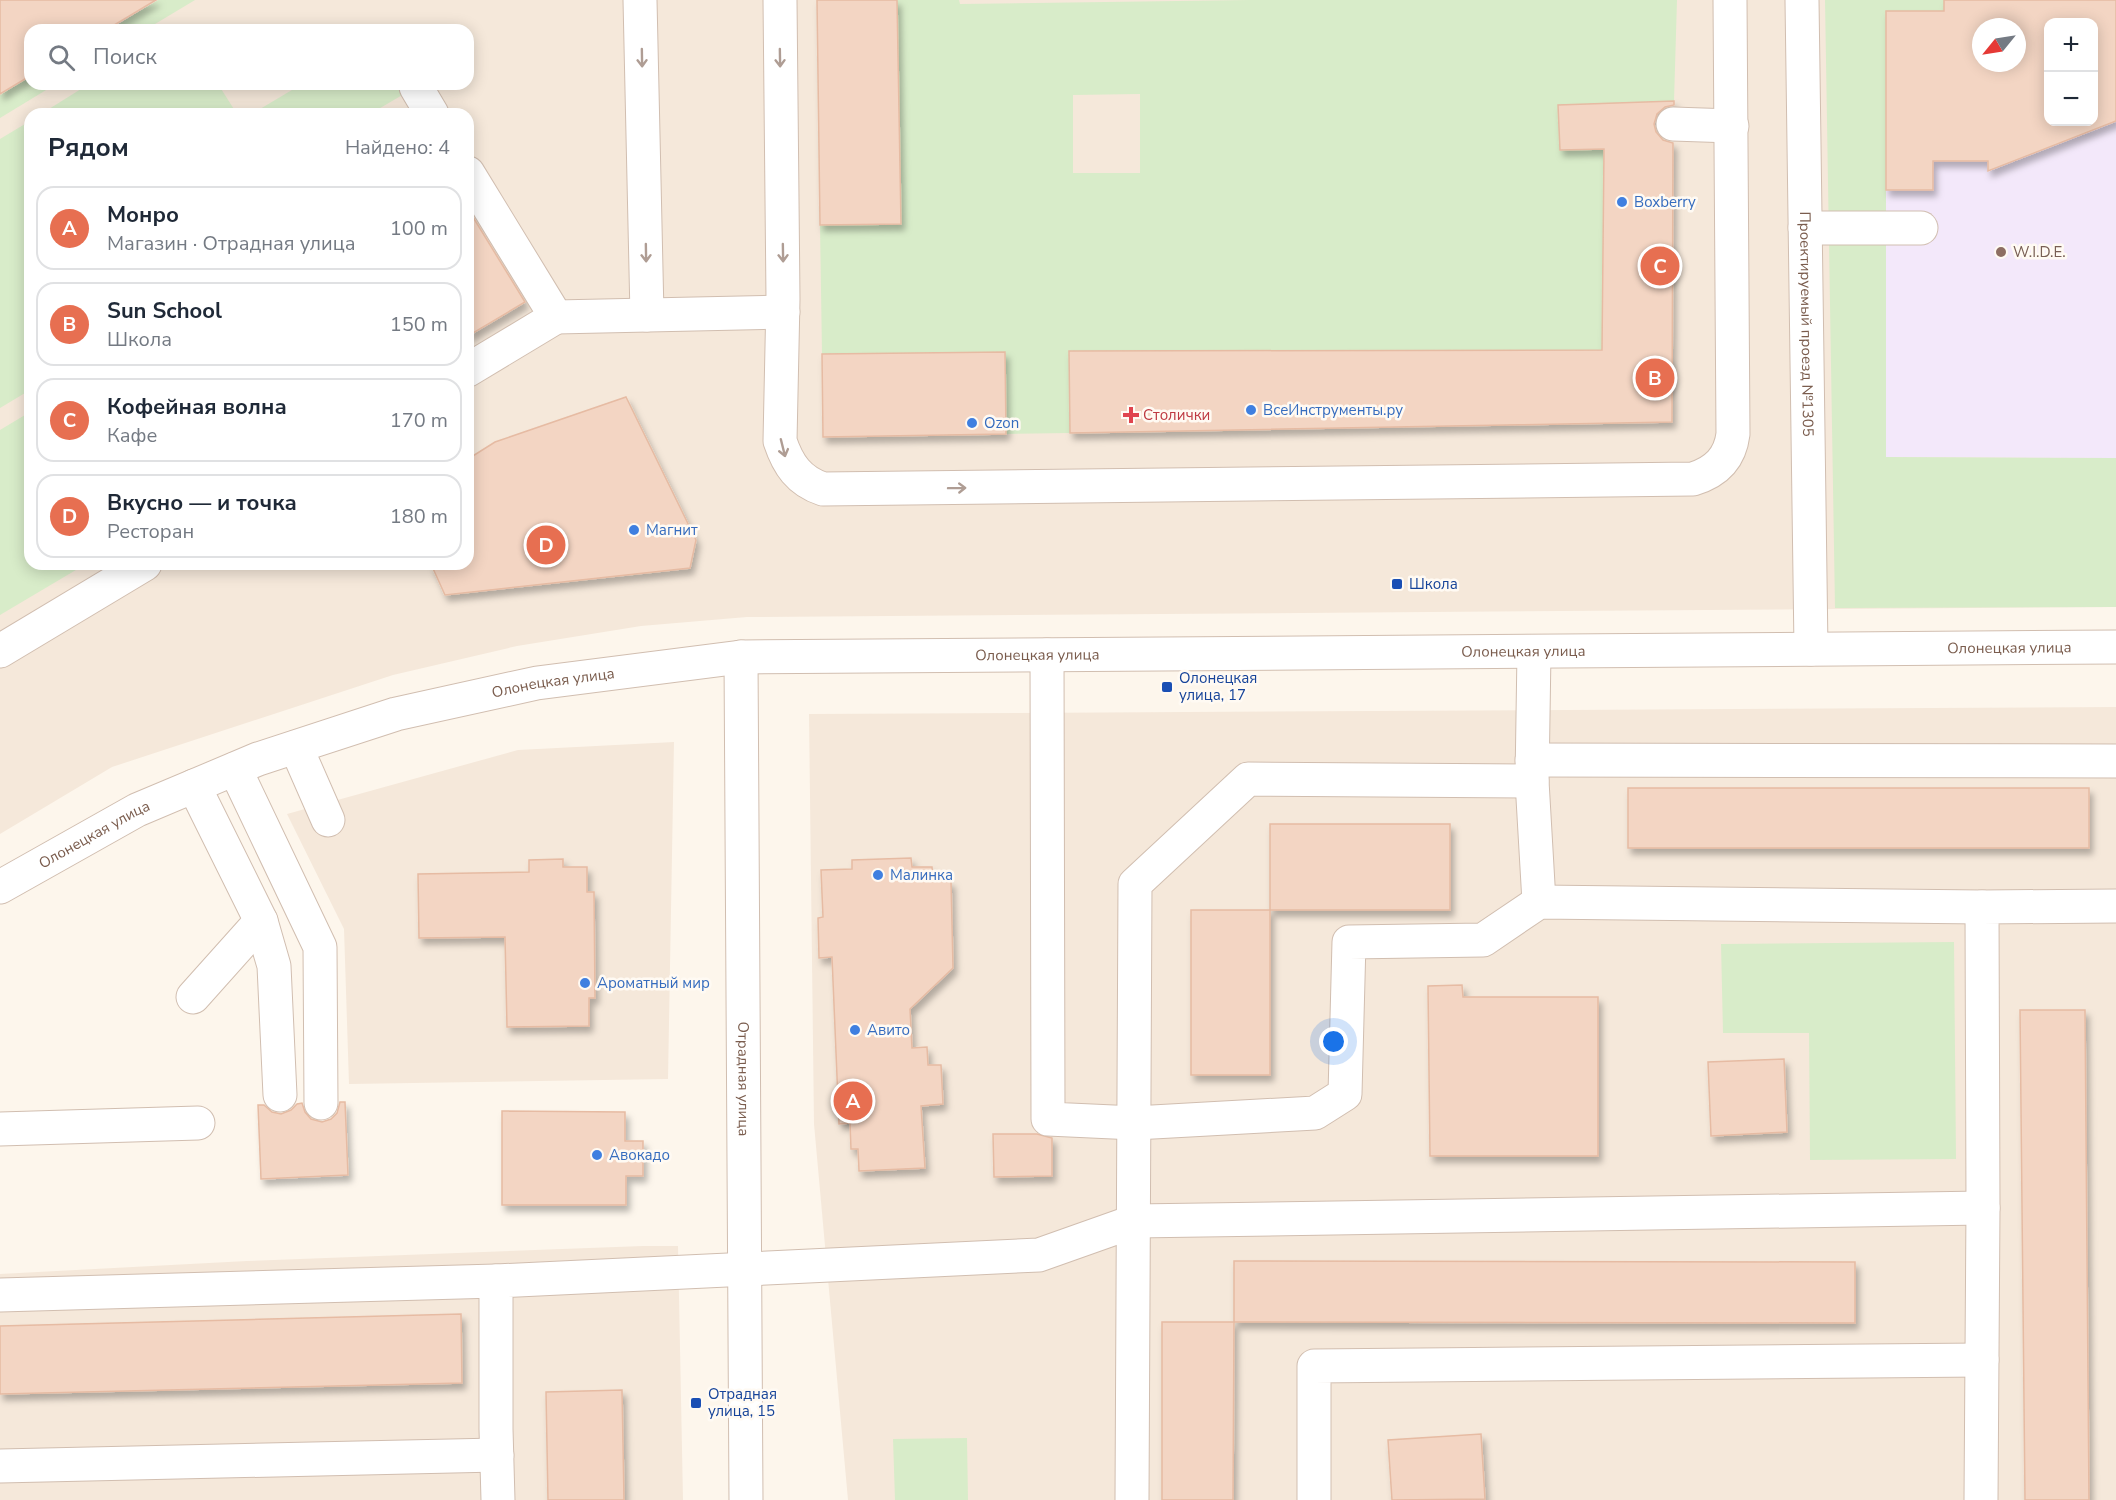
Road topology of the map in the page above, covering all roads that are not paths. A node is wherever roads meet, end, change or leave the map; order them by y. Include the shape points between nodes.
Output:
1 (640, 0) edge
2 (780, 0) edge
3 (1730, 0) edge
4 (1802, 0) edge
5 (1673, 124) dead end
6 (1732, 126) junction
7 (474, 183) edge
8 (1805, 228) junction
9 (1921, 228) dead end
10 (783, 312) junction
11 (647, 315) junction
12 (556, 317) junction
13 (474, 366) edge
14 (135, 570) edge
15 (2116, 647) edge
16 (1811, 649) junction
17 (0, 651) edge
18 (1534, 651) junction
19 (1047, 655) junction
20 (741, 657) junction
21 (296, 747) junction
22 (2116, 761) edge
23 (235, 769) junction
24 (1532, 770) junction
25 (194, 786) junction
26 (328, 820) dead end
27 (0, 887) edge
28 (1539, 902) junction
29 (2116, 906) edge
30 (1982, 907) junction
31 (261, 921) junction
32 (193, 998) dead end
33 (280, 1095) dead end
34 (321, 1103) dead end
35 (198, 1123) dead end
36 (1135, 1123) junction
37 (0, 1129) edge
38 (1983, 1208) junction
39 (1135, 1221) junction
40 (743, 1268) junction
41 (496, 1281) junction
42 (0, 1295) edge
43 (1982, 1360) junction
44 (497, 1455) junction
45 (0, 1466) edge
46 (498, 1500) edge
47 (746, 1500) edge
48 (1132, 1500) edge
49 (1314, 1500) edge
50 (1981, 1500) edge

1 -> 11 street
2 -> 10 street
3 - 6 street
4 - 8 street, Проектируемый проезд №1305
5 - 6 street
10 -> 6 street via 780,441 794,471 823,489 1694,479 1714,470 1732,444
7 - 12 street
8 - 9 street
8 - 16 street, Проектируемый проезд №1305
10 - 11 street
11 - 12 street
12 - 13 street
14 - 17 street
15 - 16 street, Олонецкая улица
16 - 18 street, Олонецкая улица
18 - 19 street, Олонецкая улица
18 - 24 street
19 - 20 street, Олонецкая улица
19 - 36 street via 1048,1119
20 - 21 street, Олонецкая улица via 537,683 396,714
20 - 40 street, Отрадная улица
21 - 23 street, Олонецкая улица
21 - 26 street
22 - 24 street
23 - 25 street, Олонецкая улица
23 - 34 street via 320,947
24 - 28 street
24 - 36 street via 1248,779 1135,884
25 - 27 street, Олонецкая улица via 137,810
25 - 31 street
28 - 30 street
28 - 36 street via 1483,940 1349,942 1346,1094 1316,1113
29 - 30 street
30 - 38 street
31 - 32 street
31 - 33 street via 274,966
35 - 37 street
36 - 39 street
38 - 39 street
38 - 43 street
39 - 40 street via 1039,1255
39 - 48 street
40 - 41 street
40 - 47 street, Отрадная улица
41 - 42 street
41 - 44 street
43 - 49 street via 1314,1366
43 - 50 street
44 - 45 street
44 - 46 street

